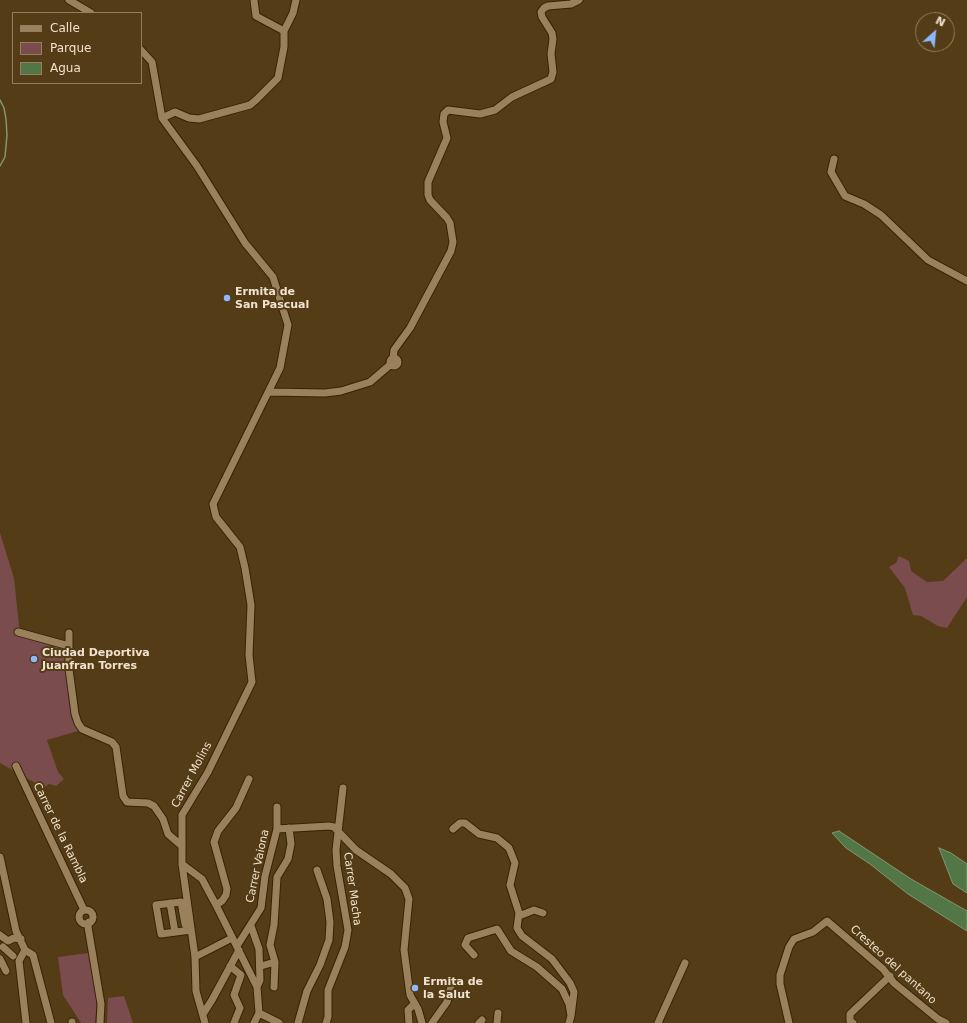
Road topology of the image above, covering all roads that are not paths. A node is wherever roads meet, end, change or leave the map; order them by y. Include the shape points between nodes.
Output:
1 (69, 0) edge
2 (254, 0) edge
3 (296, 0) edge
4 (579, 0) edge
5 (89, 12) edge
6 (284, 31) junction
7 (142, 51) edge
8 (162, 118) junction
9 (834, 159) dead end
10 (967, 281) edge
11 (270, 392) junction
12 (18, 632) dead end
13 (69, 633) dead end
14 (69, 646) junction
15 (16, 766) dead end
16 (249, 779) dead end
17 (343, 788) dead end
18 (277, 807) dead end
19 (289, 828) junction
20 (277, 829) junction
21 (453, 829) dead end
22 (337, 832) junction
23 (182, 846) junction
24 (0, 857) edge
25 (182, 864) junction
26 (317, 870) dead end
27 (170, 903) junction
28 (216, 905) junction
29 (84, 910) junction
30 (543, 913) dead end
31 (519, 916) junction
32 (87, 924) junction
33 (185, 924) dead end
34 (250, 926) junction
35 (191, 930) junction
36 (175, 932) junction
37 (0, 934) edge
38 (232, 938) junction
39 (21, 939) junction
40 (4, 945) edge
41 (238, 948) junction
42 (25, 950) junction
43 (474, 955) dead end
44 (13, 956) dead end
45 (195, 957) junction
46 (0, 959) edge
47 (275, 962) junction
48 (685, 963) dead end
49 (230, 966) junction
50 (261, 966) junction
51 (6, 971) dead end
52 (890, 976) junction
53 (452, 982) dead end
54 (274, 987) dead end
55 (257, 988) junction
56 (198, 999) junction
57 (212, 1000) junction
58 (414, 1004) junction
59 (259, 1013) junction
60 (498, 1013) dead end
61 (203, 1014) junction
62 (570, 1019) edge
63 (274, 1022) edge
64 (26, 1023) edge
65 (51, 1023) edge
66 (100, 1023) edge
67 (204, 1023) edge
68 (234, 1023) edge
69 (254, 1023) edge
70 (298, 1023) edge
71 (326, 1023) edge
72 (409, 1023) edge
73 (422, 1023) edge
74 (432, 1023) edge
75 (497, 1023) edge
76 (658, 1023) edge
77 (789, 1023) edge
78 (853, 1023) edge
79 (946, 1023) edge

1 - 5 street
2 - 6 street via 256,16
3 - 6 street via 294,13
4 - 11 street via 570,4 548,6 541,12 553,39 551,54 554,72 551,79 512,97 495,110 480,114 448,110 444,114 447,138 428,182 428,195 450,223 452,251 410,328 394,350 392,361 370,382 341,391
6 - 8 street via 278,78 250,105 199,119 175,112
7 - 8 street via 152,62
8 - 11 street, Carrer Molins via 197,166 245,243 273,277 288,325 280,368
9 - 10 street via 831,172 845,196 881,215 928,260
11 - 23 street, Carrer Molins via 228,471 214,504 216,517 240,547 245,568 251,605 249,655 252,682 208,772 182,815
12 - 14 street
13 - 14 street
14 - 23 street via 69,669 78,723 82,729 112,742 116,747 124,796 128,802 148,803 154,806 168,834
15 - 29 street, Carrer de la Rambla
16 - 28 street via 236,808 218,831 214,842 227,889 222,901
17 - 22 street, Carrer Macha
18 - 20 street, Carrer Vaiona
19 - 20 street
19 - 22 street via 328,826
19 - 47 street, Carrer Vaiona via 291,844 288,859 277,877 270,945
20 - 34 street, Carrer Vaiona via 265,876 261,908
21 - 31 street via 465,822 481,835 491,836 506,843 515,864 510,885
22 - 58 street via 356,850 391,874 407,892 409,899 404,950 410,996
22 - 71 street, Carrer Macha via 336,866 348,930 345,947 328,990
23 - 25 street, Carrer Molins
24 - 39 street via 16,931
25 - 28 street via 202,879
25 - 35 street, Carrer Molins
26 - 70 street via 327,899 329,940 307,991
27 - 33 street via 182,902
27 - 36 street
27 - 36 street via 156,906 161,934
28 - 38 street
29 - 32 street via 80,917
29 - 32 street via 90,911 92,915
30 - 31 street via 534,910
31 - 62 street via 517,928 522,936 552,959 573,987
32 - 66 street via 100,995
34 - 41 street, Carrer Vaiona
34 - 50 street via 259,949
35 - 36 street
35 - 45 street, Carrer Molins
37 - 40 street
38 - 41 street
38 - 45 street
39 - 40 street via 14,938
39 - 42 street
40 - 44 street
41 - 49 street, Carrer Vaiona
41 - 55 street
42 - 64 street via 19,961
42 - 65 street via 33,955
43 - 62 street via 465,945 468,938 497,929 510,951 537,967 562,989 569,1004
45 - 56 street, Carrer Molins
46 - 51 street
47 - 50 street
47 - 54 street, Carrer Vaiona
48 - 76 street
49 - 57 street, Carrer Vaiona
49 - 68 street via 240,975 234,995 240,1008
50 - 55 street
52 - 77 street, Cresteo del pantano via 827,921 813,932 794,939 789,947 780,984
52 - 78 street via 850,1014
52 - 79 street, Cresteo del pantano via 894,983
53 - 74 street via 447,1002
55 - 59 street
56 - 57 street
56 - 61 street, Carrer Molins
57 - 61 street, Carrer Vaiona
58 - 72 street via 408,1010
58 - 73 street
59 - 63 street
59 - 69 street
60 - 75 street
61 - 67 street, Carrer Molins

